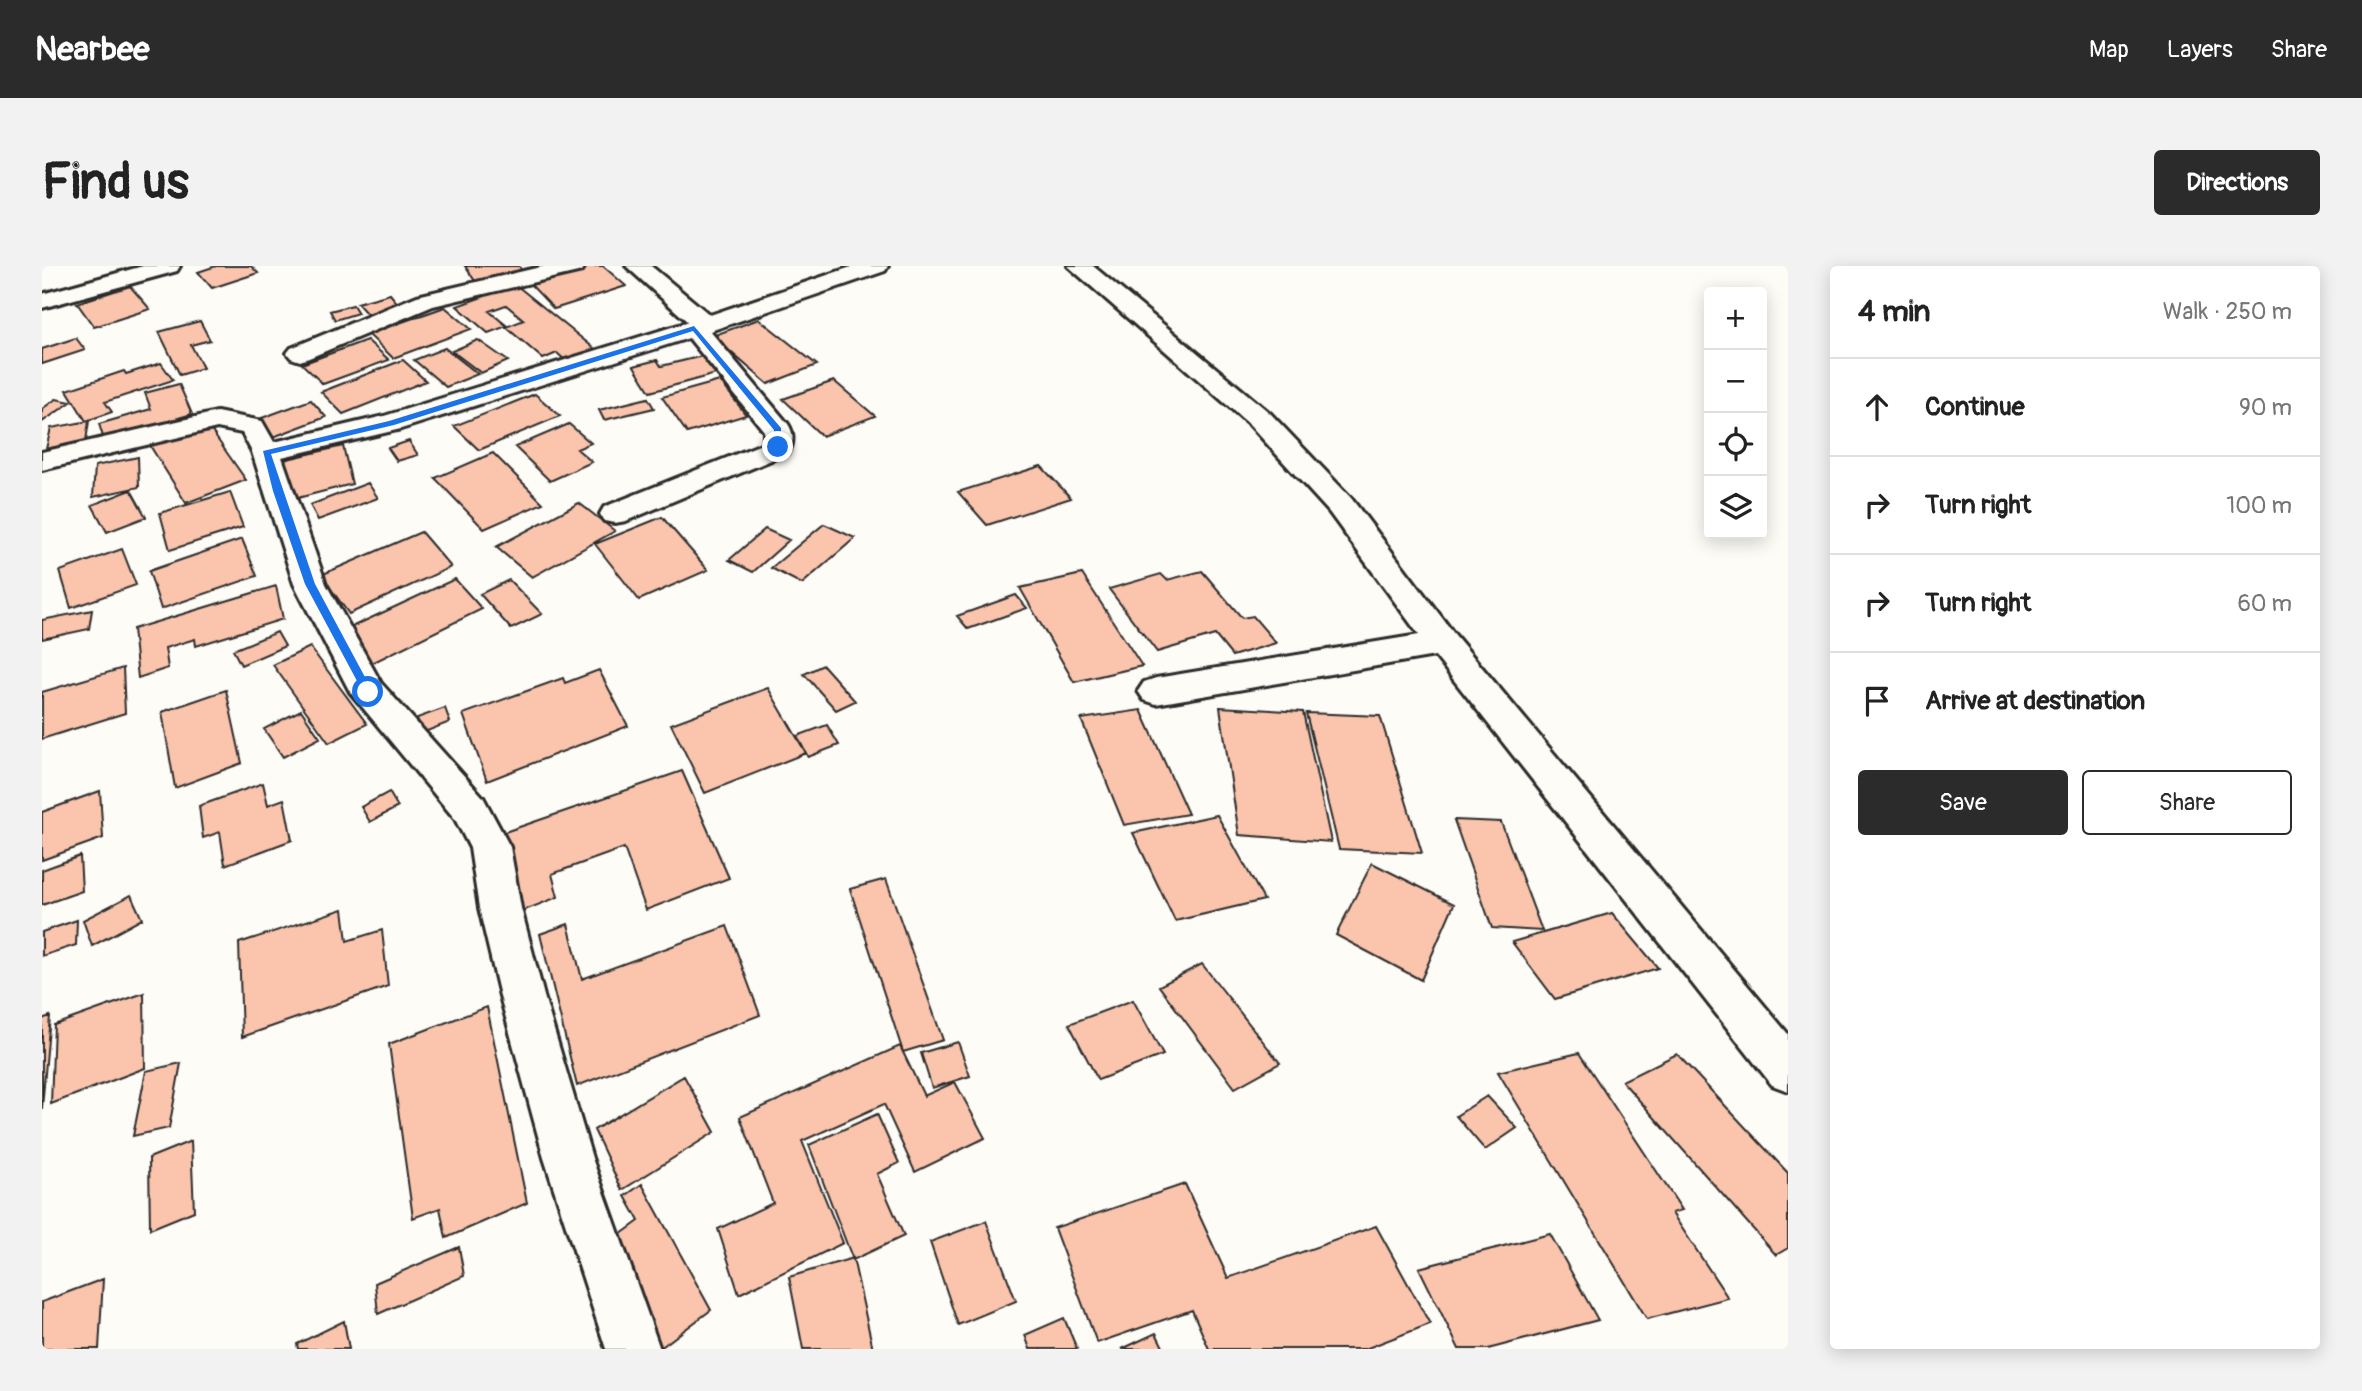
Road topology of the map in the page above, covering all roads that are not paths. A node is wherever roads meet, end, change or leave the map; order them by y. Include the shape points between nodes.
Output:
1 (169, 266) edge
2 (574, 266) edge
3 (637, 266) edge
4 (877, 266) edge
5 (1079, 266) edge
6 (42, 301) edge
7 (700, 326) junction
8 (300, 352) dead end
9 (266, 452) junction
10 (42, 461) edge
11 (615, 514) dead end
12 (1443, 643) junction
13 (1156, 691) dead end
14 (1788, 1069) edge
15 (633, 1349) edge

1 - 6 street
2 - 8 street via 425,302
3 - 7 street
4 - 7 street
5 - 12 street via 1260,419 1340,505
7 - 9 street via 391,423
7 - 11 street via 778,430 778,447
9 - 10 street via 252,427 217,420
9 - 15 street via 310,584 368,692 468,808 491,847 500,908 568,1158
12 - 13 street
12 - 14 street

